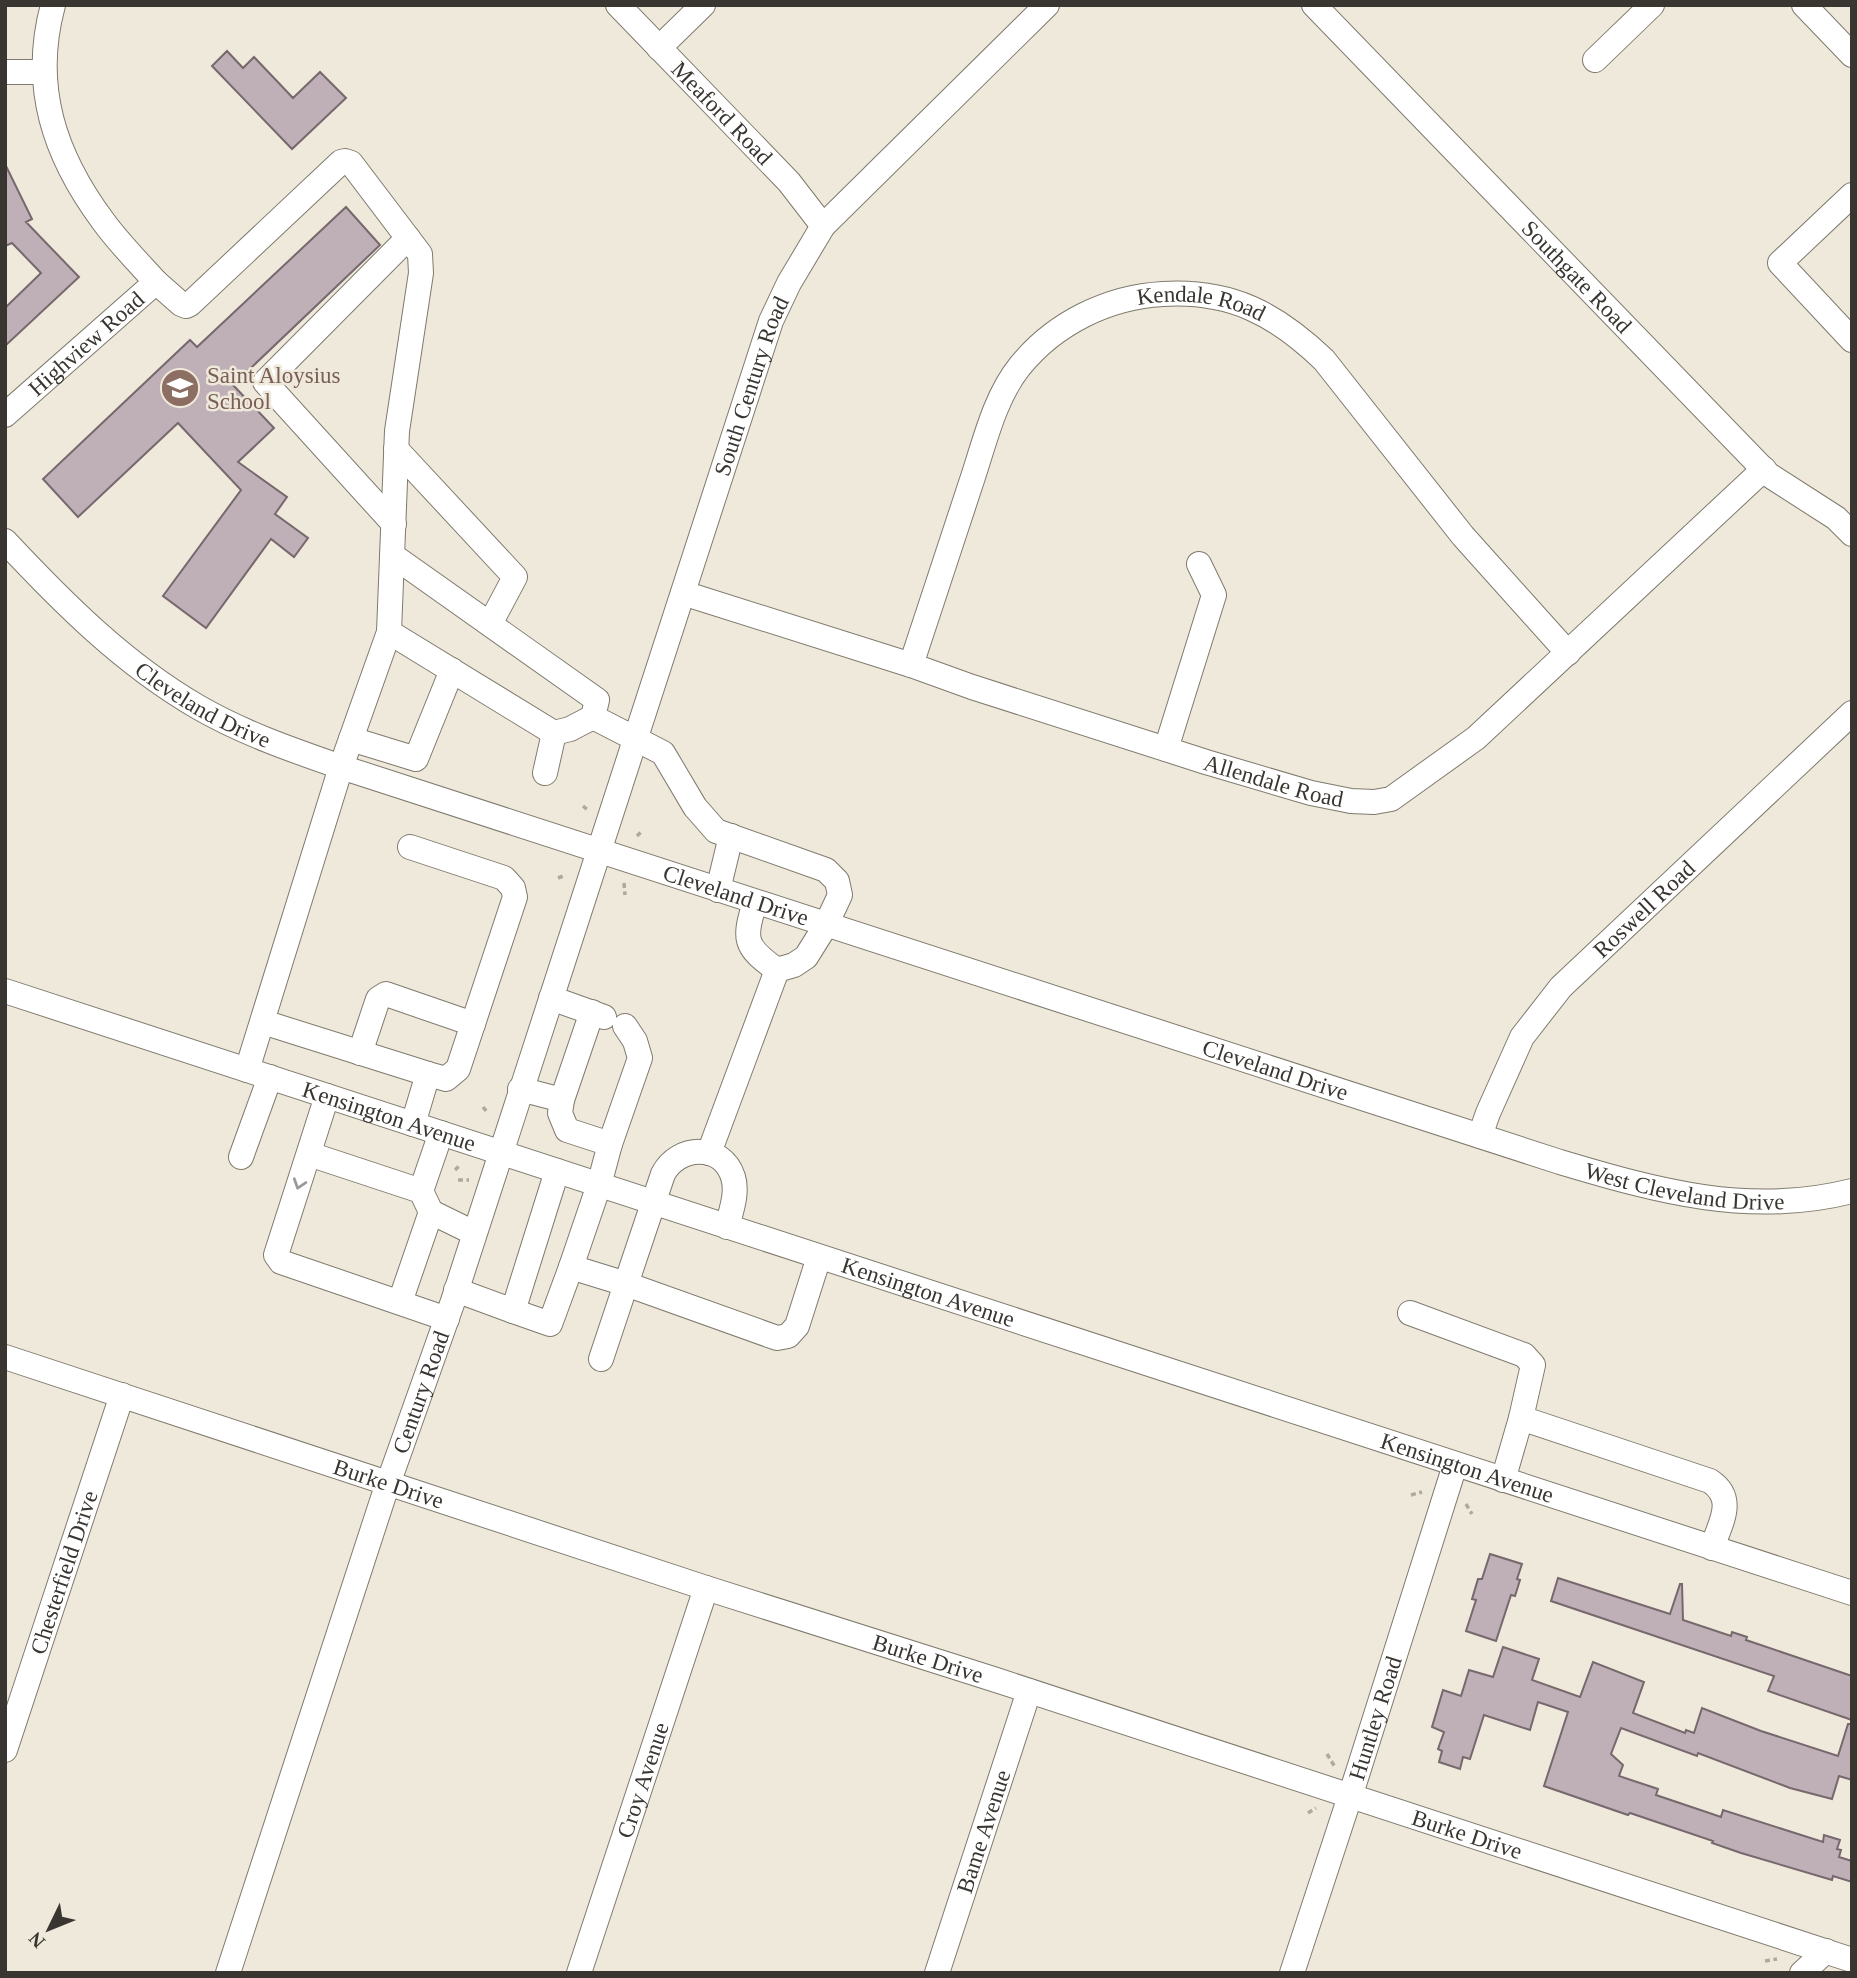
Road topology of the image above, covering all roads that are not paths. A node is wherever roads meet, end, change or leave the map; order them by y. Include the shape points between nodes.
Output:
1 (53, 5) edge
2 (618, 5) edge
3 (703, 5) edge
4 (1047, 5) edge
5 (1314, 5) edge
6 (1651, 5) edge
7 (1804, 5) edge
8 (659, 48) junction
9 (1852, 55) edge
10 (1595, 60) dead end
11 (5, 72) edge
12 (44, 72) junction
13 (1852, 195) edge
14 (823, 226) junction
15 (408, 237) junction
16 (156, 282) junction
17 (1852, 340) edge
18 (5, 415) edge
19 (396, 449) junction
20 (1764, 469) junction
21 (394, 524) junction
22 (1852, 534) edge
23 (5, 541) edge
24 (392, 555) junction
25 (1199, 564) dead end
26 (683, 593) junction
27 (490, 624) junction
28 (390, 632) junction
29 (1568, 653) junction
30 (912, 665) junction
31 (452, 670) junction
32 (1852, 713) edge
33 (593, 716) junction
34 (554, 733) junction
35 (635, 737) junction
36 (351, 740) junction
37 (1166, 749) junction
38 (341, 767) junction
39 (545, 773) dead end
40 (731, 836) junction
41 (410, 847) dead end
42 (598, 851) junction
43 (718, 890) junction
44 (755, 902) junction
45 (826, 925) junction
46 (776, 970) junction
47 (5, 991) edge
48 (551, 998) junction
49 (607, 1018) junction
50 (263, 1022) junction
51 (473, 1024) junction
52 (360, 1053) junction
53 (258, 1073) junction
54 (428, 1074) junction
55 (520, 1089) junction
56 (327, 1096) junction
57 (562, 1100) junction
58 (413, 1124) junction
59 (441, 1133) junction
60 (1480, 1136) junction
61 (610, 1144) junction
62 (1521, 1149) joint
63 (500, 1153) junction
64 (709, 1153) junction
65 (309, 1154) junction
66 (241, 1157) dead end
67 (557, 1171) junction
68 (599, 1185) junction
69 (1852, 1191) edge
70 (426, 1202) junction
71 (653, 1203) junction
72 (727, 1227) junction
73 (474, 1233) junction
74 (820, 1257) junction
75 (571, 1267) junction
76 (626, 1284) junction
77 (456, 1290) junction
78 (400, 1302) junction
79 (513, 1311) junction
80 (1410, 1313) dead end
81 (447, 1319) junction
82 (5, 1357) edge
83 (601, 1359) dead end
84 (122, 1395) junction
85 (1521, 1418) junction
86 (1455, 1465) junction
87 (1503, 1480) junction
88 (388, 1483) junction
89 (1712, 1548) junction
90 (706, 1588) junction
91 (1852, 1593) edge
92 (1030, 1690) junction
93 (5, 1750) edge
94 (1351, 1795) junction
95 (1826, 1951) junction
96 (1852, 1960) edge
97 (228, 1973) edge
98 (579, 1973) edge
99 (937, 1973) edge
100 (1292, 1973) edge
101 (1802, 1973) edge

1 - 12 street, Highview Road
2 - 8 street, Meaford Road
3 - 8 street
4 - 14 street, South Century Road
5 - 20 street, Southgate Road
6 - 10 street
7 - 9 street
8 - 14 street, Meaford Road via 789,182
11 - 12 street
12 - 16 street, Highview Road via 47,109 79,186 103,222
13 - 17 street via 1780,263
14 - 26 street, South Century Road via 771,321
15 - 16 street via 345,161 190,304 181,304
15 - 19 street via 420,254 421,273
15 - 21 street via 265,382
16 - 18 street, Highview Road
19 - 21 street
19 - 27 street via 515,577
20 - 22 street, Southgate Road
20 - 29 street, Allendale Road
21 - 24 street
23 - 38 street, Cleveland Drive via 54,594 154,679 220,719
24 - 27 street
24 - 28 street
25 - 37 street via 1214,595
26 - 30 street, Allendale Road
26 - 35 street, South Century Road
27 - 33 street via 597,700
28 - 31 street
28 - 36 street
29 - 30 street, Kendale Road via 1463,536 1324,360 1297,335 1241,304 1176,293 1115,302 1083,315 1038,347 1019,368 994,419
29 - 37 street, Allendale Road via 1476,738 1391,799 1351,802
30 - 37 street, Allendale Road
31 - 34 street
31 - 36 street via 416,759
32 - 60 street, Roswell Road via 1561,987 1522,1037
33 - 34 street
33 - 35 street
34 - 39 street
35 - 40 street via 663,753 695,807 716,831
35 - 42 street, South Century Road
36 - 38 street
38 - 42 street, Cleveland Drive
38 - 50 street
40 - 43 street
40 - 45 street via 826,870 838,881 840,895
41 - 51 street via 505,878 513,888 515,897
42 - 43 street, Cleveland Drive
42 - 48 street, Century Road
43 - 44 street, Cleveland Drive
44 - 45 street, Cleveland Drive
44 - 46 street via 746,932 760,958
45 - 46 street via 806,957
45 - 60 street, Cleveland Drive
46 - 64 street
47 - 53 street, Kensington Avenue
48 - 49 street
48 - 55 street, Century Road
49 - 57 street
49 - 61 street via 635,1041 640,1058
50 - 52 street
50 - 53 street
51 - 52 street via 386,994 378,999
51 - 54 street via 458,1069 446,1079
52 - 54 street
53 - 56 street, Kensington Avenue
53 - 66 street
54 - 58 street
55 - 57 street
55 - 63 street, Century Road
56 - 58 street, Kensington Avenue
56 - 65 street
57 - 61 street via 560,1112 567,1130
58 - 59 street, Kensington Avenue
59 - 63 street, Kensington Avenue
59 - 70 street
60 - 62 street, Cleveland Drive
61 - 68 street
62 - 69 street, West Cleveland Drive via 1653,1189 1706,1199 1786,1201
63 - 67 street, Kensington Avenue
63 - 73 street, Century Road
64 - 71 street via 688,1152 673,1160
64 - 72 street via 724,1161 734,1179
65 - 70 street
65 -> 78 street via 276,1255 281,1262
67 - 68 street, Kensington Avenue
67 - 79 street
68 - 71 street, Kensington Avenue
68 - 75 street
70 - 73 street
70 - 78 street
71 - 72 street, Kensington Avenue
71 - 76 street
72 - 74 street, Kensington Avenue
73 - 77 street, Century Road
74 - 76 street via 797,1326 788,1336 777,1338
74 - 86 street, Kensington Avenue
75 - 76 street
75 - 79 street via 550,1324
76 - 83 street
77 - 79 street
77 - 81 street, Century Road
78 - 81 street
80 - 85 street via 1528,1359 1533,1365
81 - 88 street, Century Road
82 - 84 street, Burke Drive
84 - 88 street, Burke Drive
84 - 93 street, Chesterfield Drive
85 - 87 street
85 - 89 street via 1720,1487 1726,1507
86 - 87 street, Kensington Avenue
86 - 94 street, Huntley Road
87 - 89 street, Kensington Avenue
88 - 90 street, Burke Drive
88 - 97 street, Century Road
89 - 91 street, Kensington Avenue
90 - 92 street, Burke Drive
90 - 98 street, Croy Avenue
92 - 94 street, Burke Drive
92 - 99 street, Bame Avenue
94 - 95 street, Burke Drive
94 - 100 street, Huntley Road
95 - 96 street, Burke Drive
95 - 101 street

